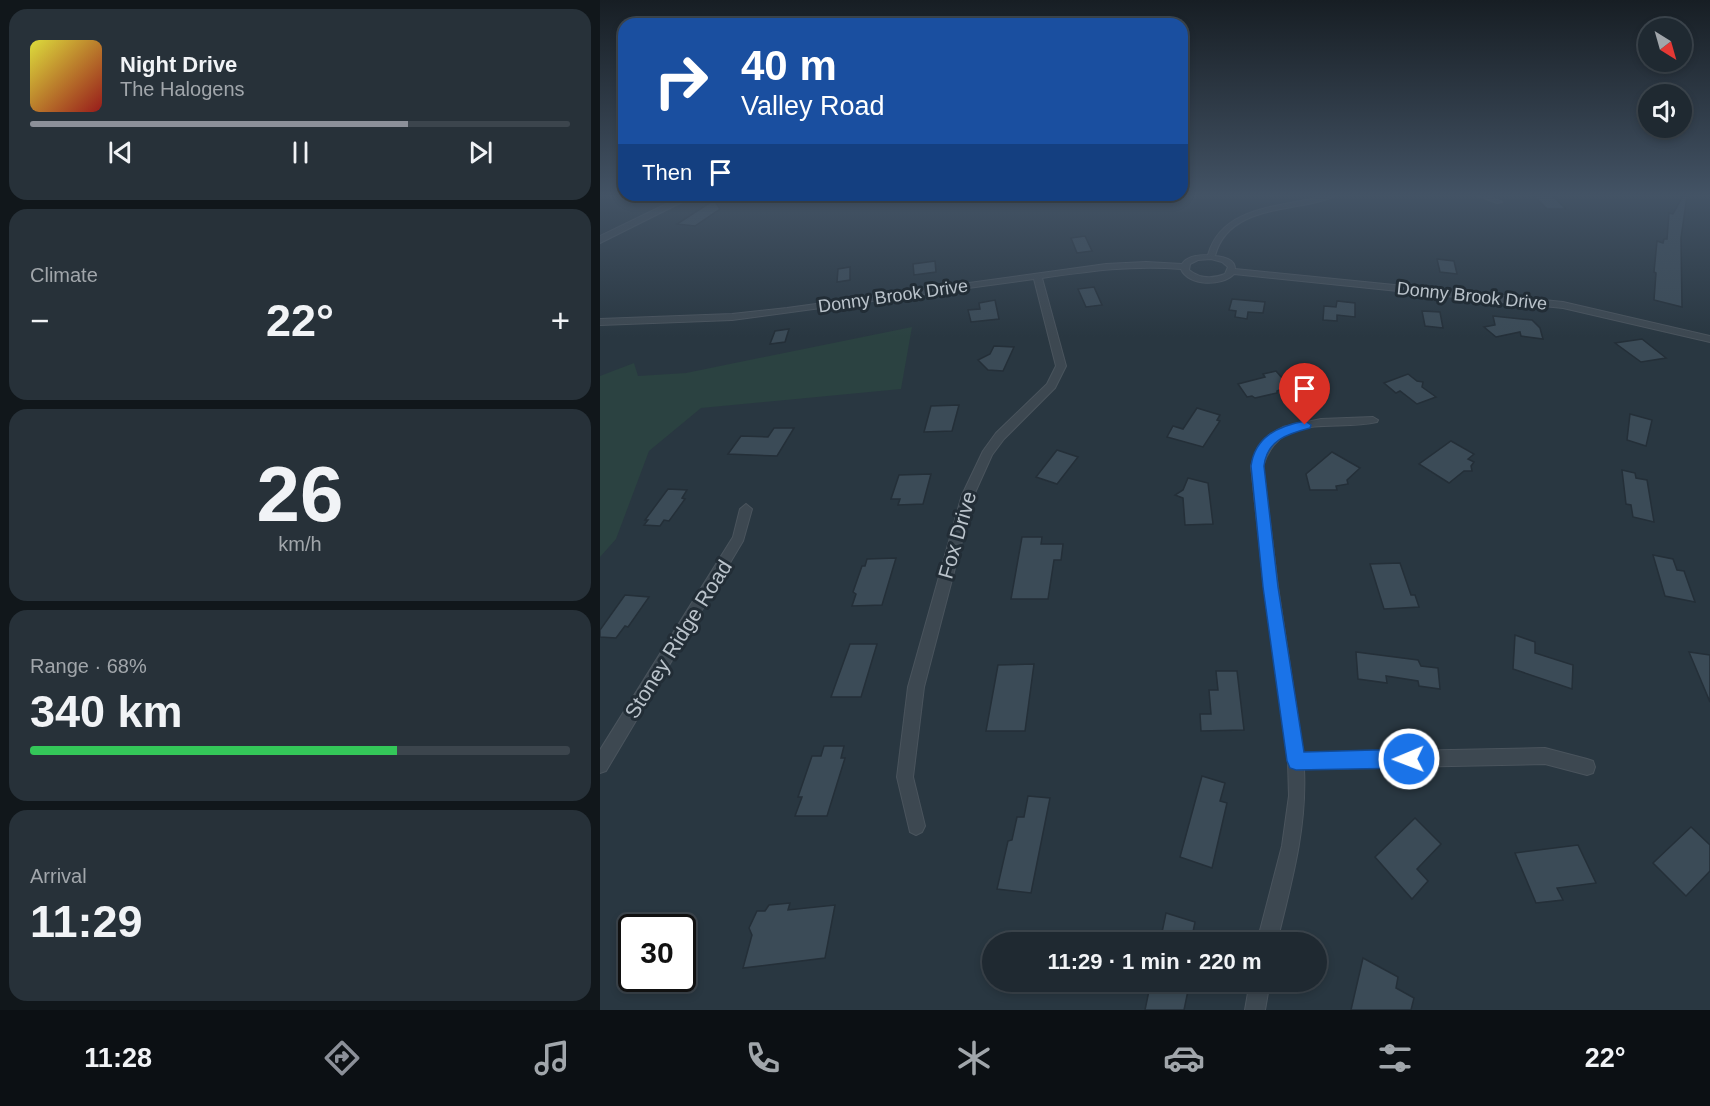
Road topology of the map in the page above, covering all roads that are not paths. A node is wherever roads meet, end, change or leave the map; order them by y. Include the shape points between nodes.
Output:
1 (1216, 243) edge
2 (1211, 256) junction
3 (1184, 267) junction
4 (1231, 271) junction
5 (1037, 275) junction
6 (600, 322) edge
7 (1710, 339) edge
8 (1373, 420) dead end
9 (746, 509) dead end
10 (1296, 761) junction
11 (600, 765) edge
12 (1587, 767) dead end
13 (916, 826) dead end
14 (1270, 932) edge
15 (1258, 992) edge
16 (1256, 1010) edge

1 - 2 street
2 - 3 street, Donny Brook Drive via 1190,260
2 - 4 street via 1229,263
3 - 4 street, Donny Brook Drive via 1194,278 1209,280 1223,278
3 - 5 street, Donny Brook Drive via 1130,264
4 - 7 street, Donny Brook Drive via 1563,305
5 - 6 street, Donny Brook Drive via 732,317
5 - 13 street, Fox Drive via 1061,366 1052,386 1000,436 987,454 968,495 916,687 905,777
8 - 10 street via 1291,428 1270,438 1259,455 1271,587
9 - 11 street, Stoney Ridge Road via 739,538
10 - 12 street via 1545,756
10 - 14 street via 1297,796 1291,846
15 - 16 street

